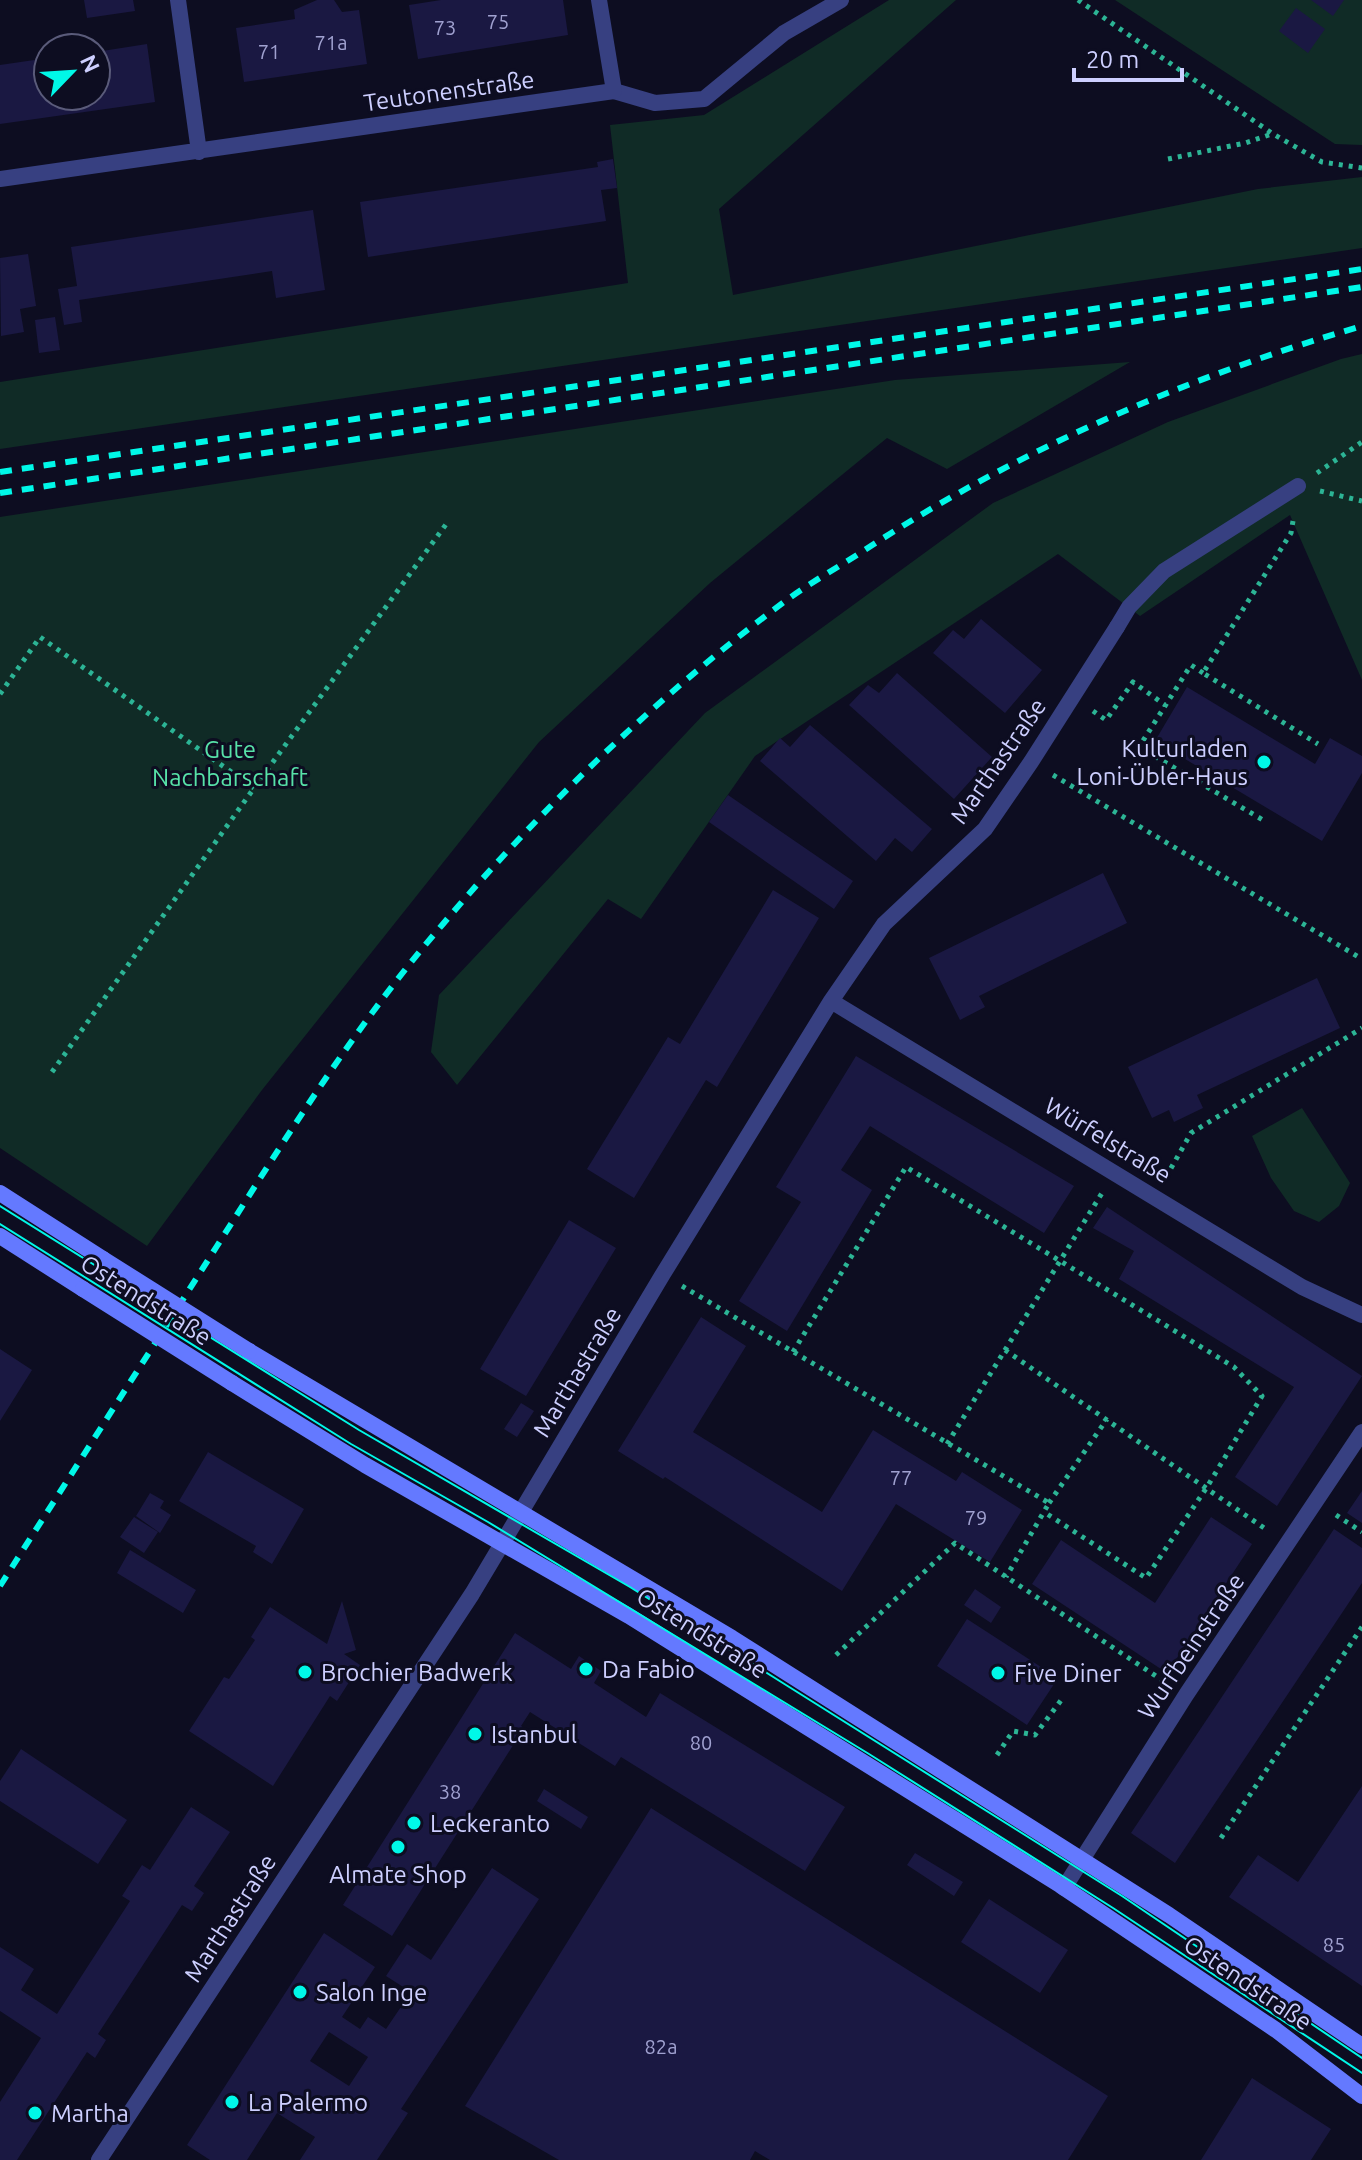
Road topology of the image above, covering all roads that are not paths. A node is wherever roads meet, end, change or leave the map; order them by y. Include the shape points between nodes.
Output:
1 (178, 0) edge
2 (599, 0) edge
3 (841, 0) edge
4 (614, 91) junction
5 (199, 152) junction
6 (0, 179) edge
7 (1298, 486) road end
8 (831, 1001) junction
9 (0, 1193) edge
10 (0, 1236) edge
11 (1362, 1315) edge
12 (1361, 1438) edge
13 (519, 1513) junction
14 (502, 1544) junction
15 (1082, 1859) junction
16 (1064, 1888) junction
17 (1362, 2046) edge
18 (1362, 2096) edge
19 (99, 2160) edge

1 - 5 street
2 - 4 street
3 - 4 street via 784,33 704,99 655,103
4 - 5 street, Teutonenstraße
5 - 6 street, Teutonenstraße
7 - 8 street, Marthastraße via 1164,571 1129,607 985,829 884,924
8 - 11 street, Würfelstraße via 1302,1287
8 - 13 street, Marthastraße
9 - 13 main road, Ostendstraße, bridge
10 - 14 main road, Ostendstraße, bridge via 365,1465
12 - 15 street, Wurfbeinstraße
13 - 14 street, Marthastraße
13 - 15 main road, Ostendstraße via 732,1638
14 - 16 main road, Ostendstraße via 665,1638
14 - 19 street, Marthastraße
15 - 16 street, Wurfbeinstraße
15 - 17 main road, Ostendstraße
16 - 18 main road, Ostendstraße via 1276,2030

